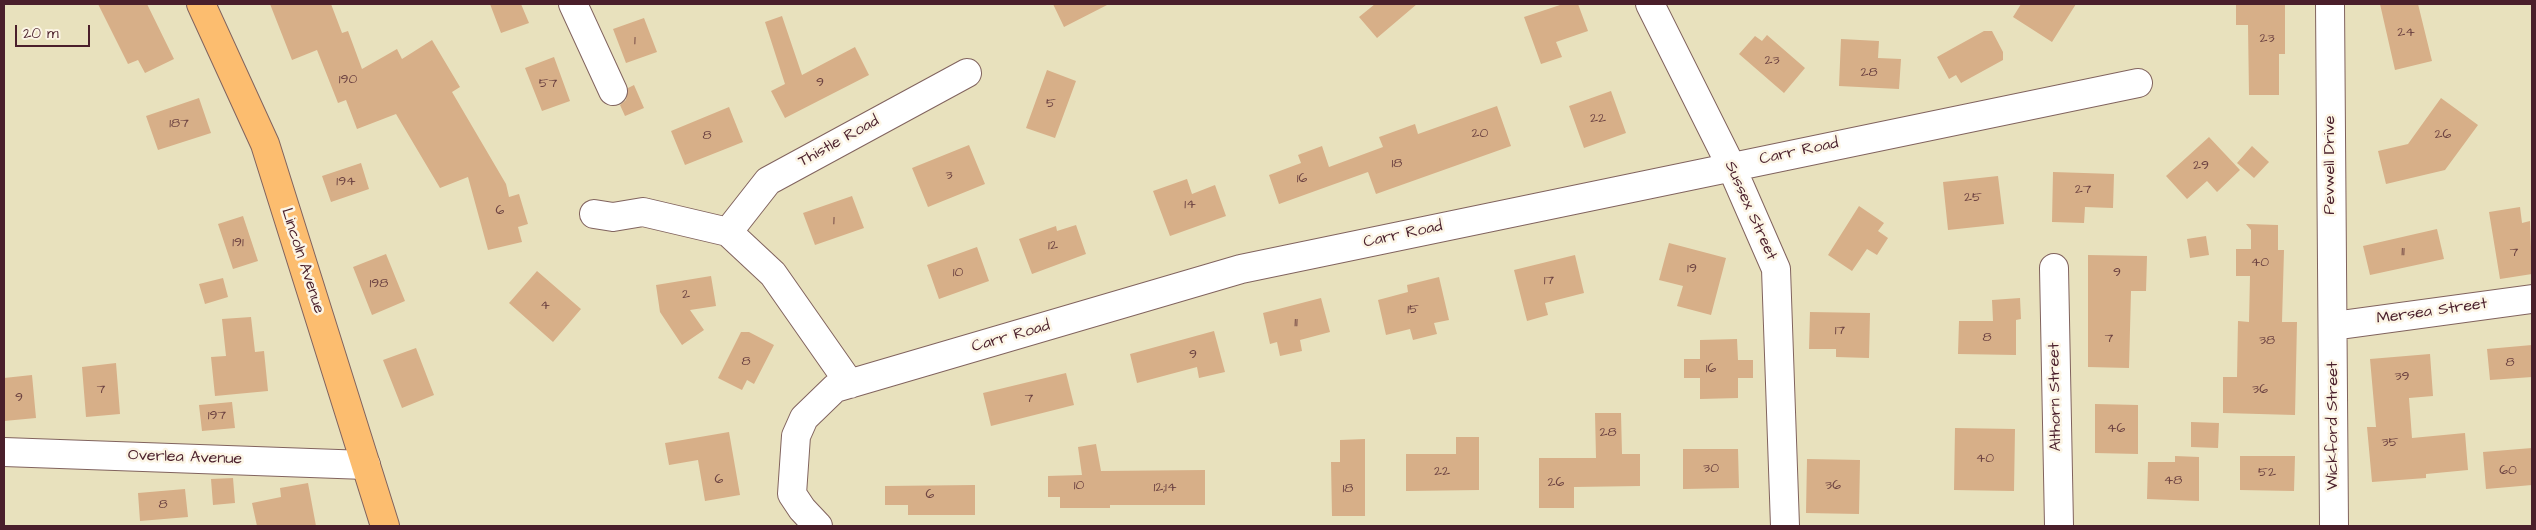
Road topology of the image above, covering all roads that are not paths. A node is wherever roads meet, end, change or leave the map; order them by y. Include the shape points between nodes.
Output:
1 (202, 4) edge
2 (573, 4) edge
3 (1650, 4) edge
4 (2330, 4) edge
5 (967, 73) dead end
6 (2138, 82) dead end
7 (613, 91) dead end
8 (1731, 166) junction
9 (594, 214) dead end
10 (728, 232) junction
11 (2054, 268) dead end
12 (2532, 299) edge
13 (2333, 326) junction
14 (850, 384) junction
15 (4, 452) edge
16 (366, 465) junction
17 (385, 526) edge
18 (818, 526) edge
19 (1786, 526) edge
20 (2059, 526) edge
21 (2334, 526) edge

1 - 16 main road, Lincoln Avenue via 265,144
2 - 7 street
3 - 8 street, Sussex Street
4 - 13 street, Pevwell Drive
5 - 10 street, Thistle Road via 768,181
6 - 8 street, Carr Road
8 - 14 street, Carr Road via 1241,269
8 - 19 street, Sussex Street via 1776,269
9 - 10 street via 612,217 643,212
10 - 14 street via 774,274
11 - 20 street, Althorn Street
12 - 13 street, Mersea Street
13 - 21 street, Wickford Street
14 - 18 street, Carr Road via 835,388 798,428 792,494
15 - 16 street, Overlea Avenue
16 - 17 main road, Lincoln Avenue

